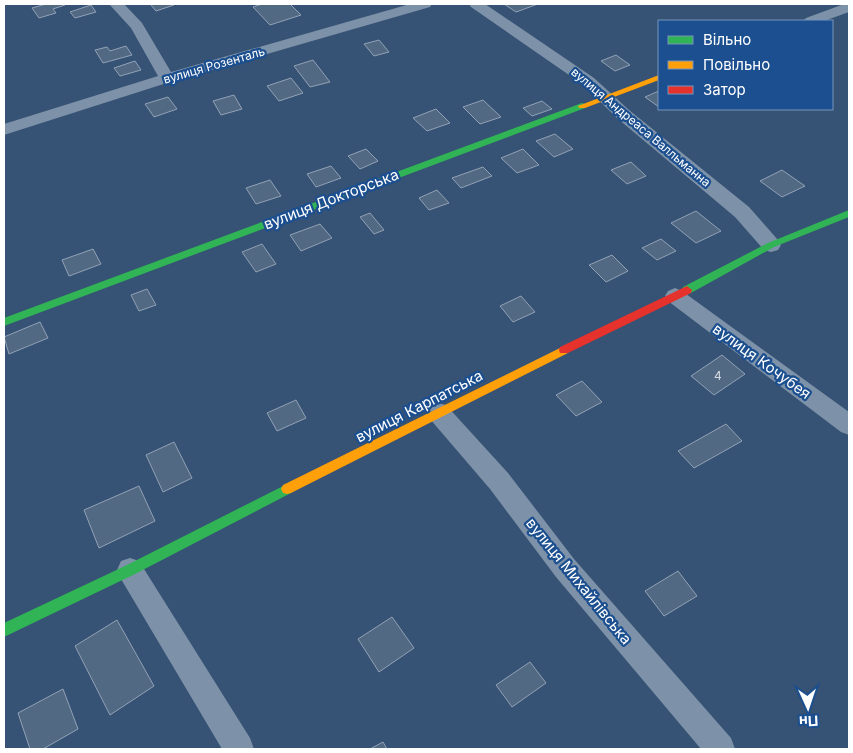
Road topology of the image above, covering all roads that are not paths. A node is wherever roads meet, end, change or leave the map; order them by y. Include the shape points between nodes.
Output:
1 (116, 4) edge
2 (425, 4) edge
3 (476, 4) edge
4 (849, 7) edge
5 (814, 20) edge
6 (658, 77) edge
7 (167, 78) junction
8 (604, 97) junction
9 (4, 130) edge
10 (849, 212) edge
11 (771, 245) junction
12 (675, 296) junction
13 (4, 322) edge
14 (438, 412) junction
15 (849, 425) edge
16 (130, 570) junction
17 (4, 630) edge
18 (239, 749) edge
19 (720, 749) edge

1 - 7 street via 137,26
2 - 7 street, вулиця Розенталь
3 - 8 street, вулиця Андреаса Валльманна via 569,67
4 - 5 street
6 - 8 street, вулиця Докторська
7 - 9 street, вулиця Розенталь
8 - 11 street, вулиця Андреаса Валльманна via 742,212
8 - 13 street, вулиця Докторська
10 - 11 street, вулиця Карпатська
11 - 12 street, вулиця Карпатська
12 - 14 street, вулиця Карпатська
12 - 15 street, вулиця Кочубея
14 - 16 street, вулиця Карпатська
14 - 19 street, вулиця Михайлівська via 499,481 566,568
16 - 17 street, вулиця Карпатська
16 - 18 street

